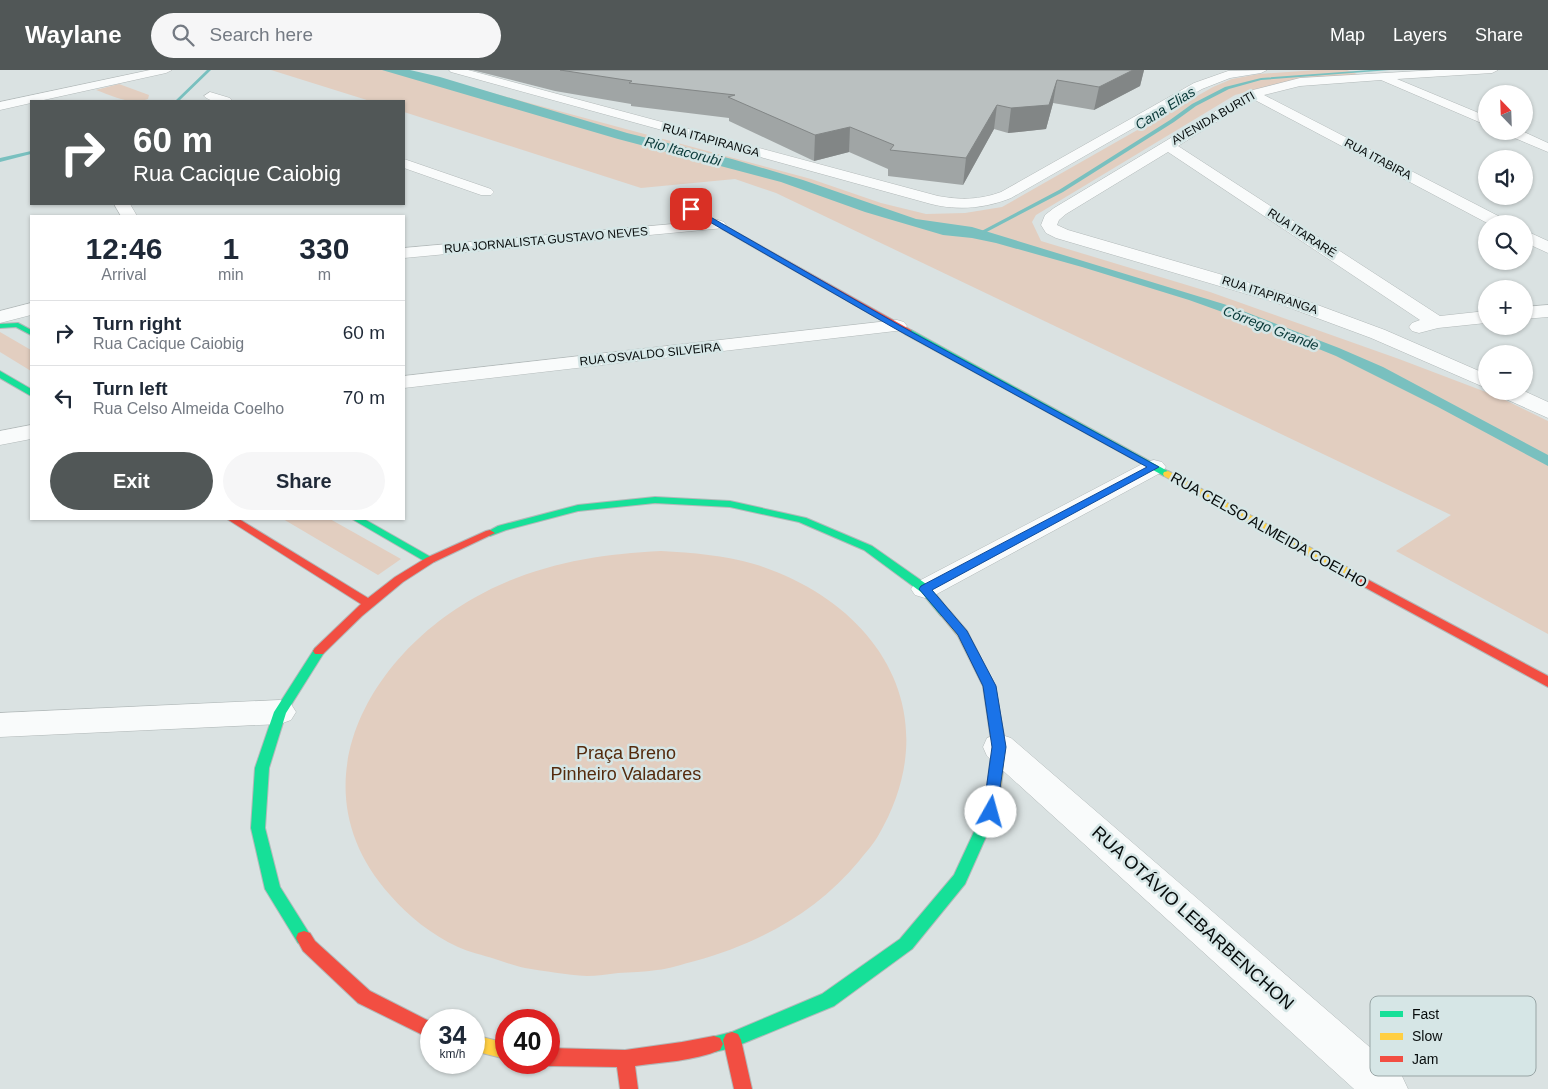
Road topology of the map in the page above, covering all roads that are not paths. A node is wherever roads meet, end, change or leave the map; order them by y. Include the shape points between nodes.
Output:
1 (166, 70) edge
2 (455, 70) edge
3 (1261, 70) edge
4 (1366, 70) edge
5 (1492, 70) edge
6 (1391, 74) edge
7 (1253, 94) junction
8 (210, 96) dead end
9 (223, 100) edge
10 (0, 106) edge
11 (1478, 107) edge
12 (1478, 117) edge
13 (1533, 130) edge
14 (1548, 136) edge
15 (1530, 140) edge
16 (1167, 145) junction
17 (1548, 148) edge
18 (405, 163) edge
19 (426, 171) junction
20 (405, 173) edge
21 (486, 192) dead end
22 (677, 201) dead end
23 (969, 204) joint
24 (1485, 215) edge
25 (718, 224) junction
26 (1048, 225) joint
27 (1533, 240) edge
28 (1548, 248) edge
29 (405, 253) edge
30 (30, 309) edge
31 (1548, 311) edge
32 (1533, 312) edge
33 (0, 317) edge
34 (1478, 318) edge
35 (1436, 322) junction
36 (0, 326) edge
37 (897, 326) junction
38 (30, 332) edge
39 (1387, 337) junction
40 (0, 374) edge
41 (1478, 378) edge
42 (405, 382) edge
43 (30, 392) edge
44 (1525, 400) edge
45 (1548, 411) edge
46 (30, 432) edge
47 (0, 438) edge
48 (1154, 467) junction
49 (234, 520) edge
50 (359, 520) edge
51 (430, 560) junction
52 (925, 589) junction
53 (367, 603) junction
54 (1548, 682) edge
55 (280, 712) junction
56 (0, 725) edge
57 (999, 747) junction
58 (420, 1025) edge
59 (732, 1040) junction
60 (560, 1057) edge
61 (625, 1059) junction
62 (1370, 1075) edge
63 (1371, 1076) edge
64 (629, 1089) edge
65 (743, 1089) edge
66 (1386, 1089) edge

1 - 10 street
2 - 23 street, RUA ITAPIRANGA via 936,201
3 - 23 street, AVENIDA BURITI via 1228,75 1198,86 1006,195
4 - 6 street
5 - 6 street, AVENIDA BURITI
6 - 7 street, AVENIDA BURITI via 1300,82
6 - 11 street
6 - 12 street
7 - 16 street, AVENIDA BURITI
7 - 24 street, RUA ITABIRA
8 - 9 street
13 - 14 street
15 - 17 street
16 - 26 street, AVENIDA BURITI via 1060,211
16 - 35 street, RUA ITARARÉ
18 - 19 street
19 - 20 street
19 - 21 street
22 - 25 street, RUA CELSO ALMEIDA COELHO
25 - 29 street, RUA JORNALISTA GUSTAVO NEVES
25 - 37 street, RUA CELSO ALMEIDA COELHO
26 - 39 street, RUA ITAPIRANGA via 1062,234 1311,308
27 - 28 street
30 - 33 street
31 - 32 street
34 - 35 street
35 - 39 street
36 - 38 street via 18,325
37 - 42 street, RUA OSVALDO SILVEIRA
37 - 48 street, RUA CELSO ALMEIDA COELHO
39 - 41 street, RUA ITAPIRANGA
40 - 43 street
44 - 45 street
46 - 47 street
48 - 52 street
48 - 54 street, RUA CELSO ALMEIDA COELHO
49 - 53 street
50 - 51 street
51 - 52 street via 502,528 578,508 655,500 730,504 802,520 868,548
51 - 53 street
52 - 57 street via 963,634 989,686
53 - 55 street via 317,653
55 - 56 street
55 - 58 street via 262,768 258,828 273,889 309,946 364,996
57 - 59 street via 991,812 960,880 906,944 828,1000
57 - 62 street, RUA OTÁVIO LEBARBENCHON
59 - 61 street via 682,1052
59 - 65 street
60 - 61 street
61 - 64 street
63 - 66 street, RUA OTÁVIO LEBARBENCHON

